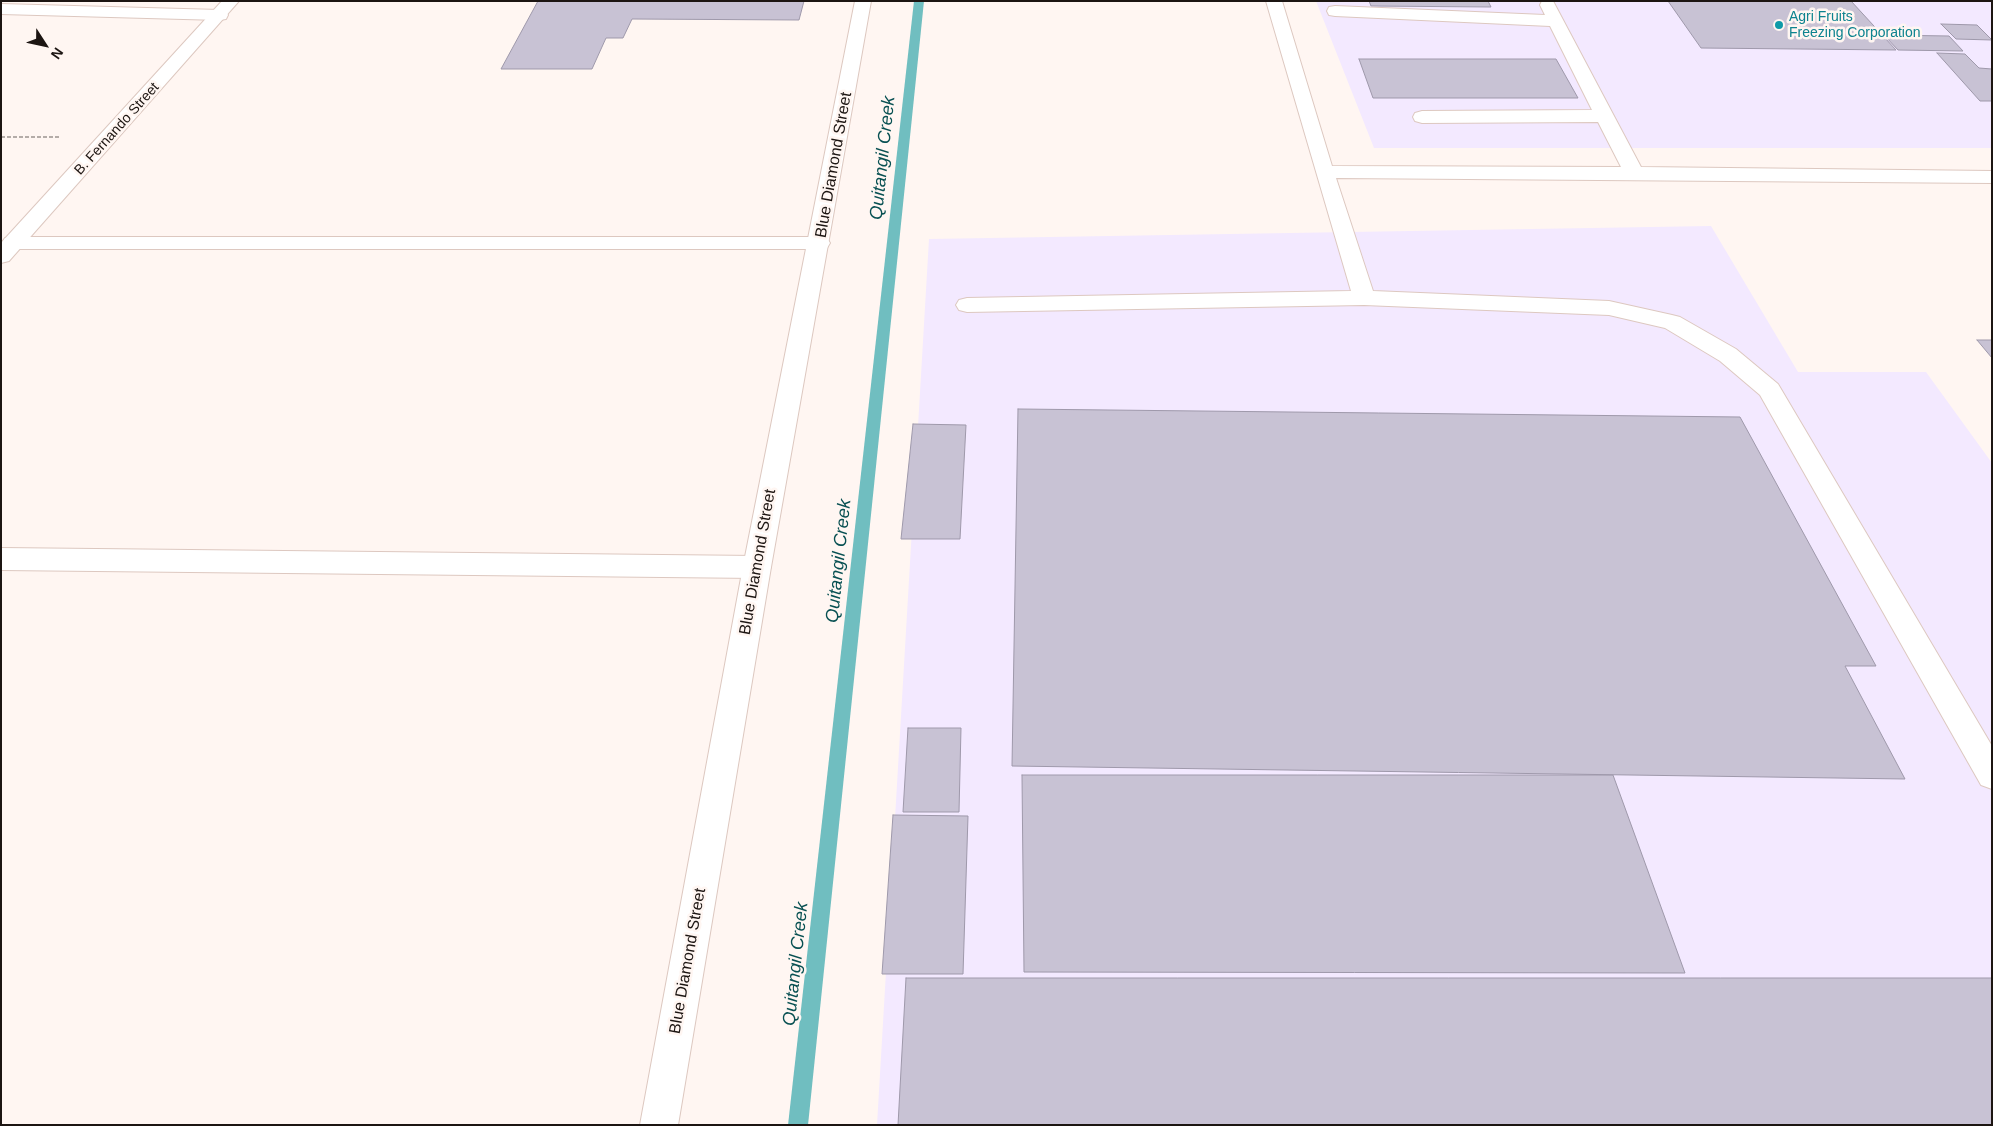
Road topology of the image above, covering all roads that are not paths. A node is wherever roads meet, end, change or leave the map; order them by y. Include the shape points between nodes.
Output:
1 (863, 1) edge
2 (1274, 1) edge
3 (1546, 1) edge
4 (226, 8) edge
5 (1, 9) edge
6 (1335, 12) dead end
7 (1555, 21) junction
8 (1604, 116) junction
9 (1422, 117) dead end
10 (1324, 172) junction
11 (1634, 174) junction
12 (1992, 177) edge
13 (820, 243) junction
14 (7, 250) edge
15 (1364, 298) junction
16 (967, 305) dead end
17 (1, 559) edge
18 (757, 567) junction
19 (1992, 775) edge
20 (659, 1125) edge

1 - 13 street, Blue Diamond Street
2 - 10 street
3 - 7 street
4 - 5 street
4 - 14 street, B. Fernando Street
6 - 7 street
7 - 8 street
8 - 9 street
8 - 11 street
10 - 11 street
10 - 15 street
11 - 12 street
13 - 14 street
13 - 18 street, Blue Diamond Street
15 - 16 street
15 - 19 street via 1609,308 1672,322 1728,355 1769,390
17 - 18 street
18 - 20 street, Blue Diamond Street

